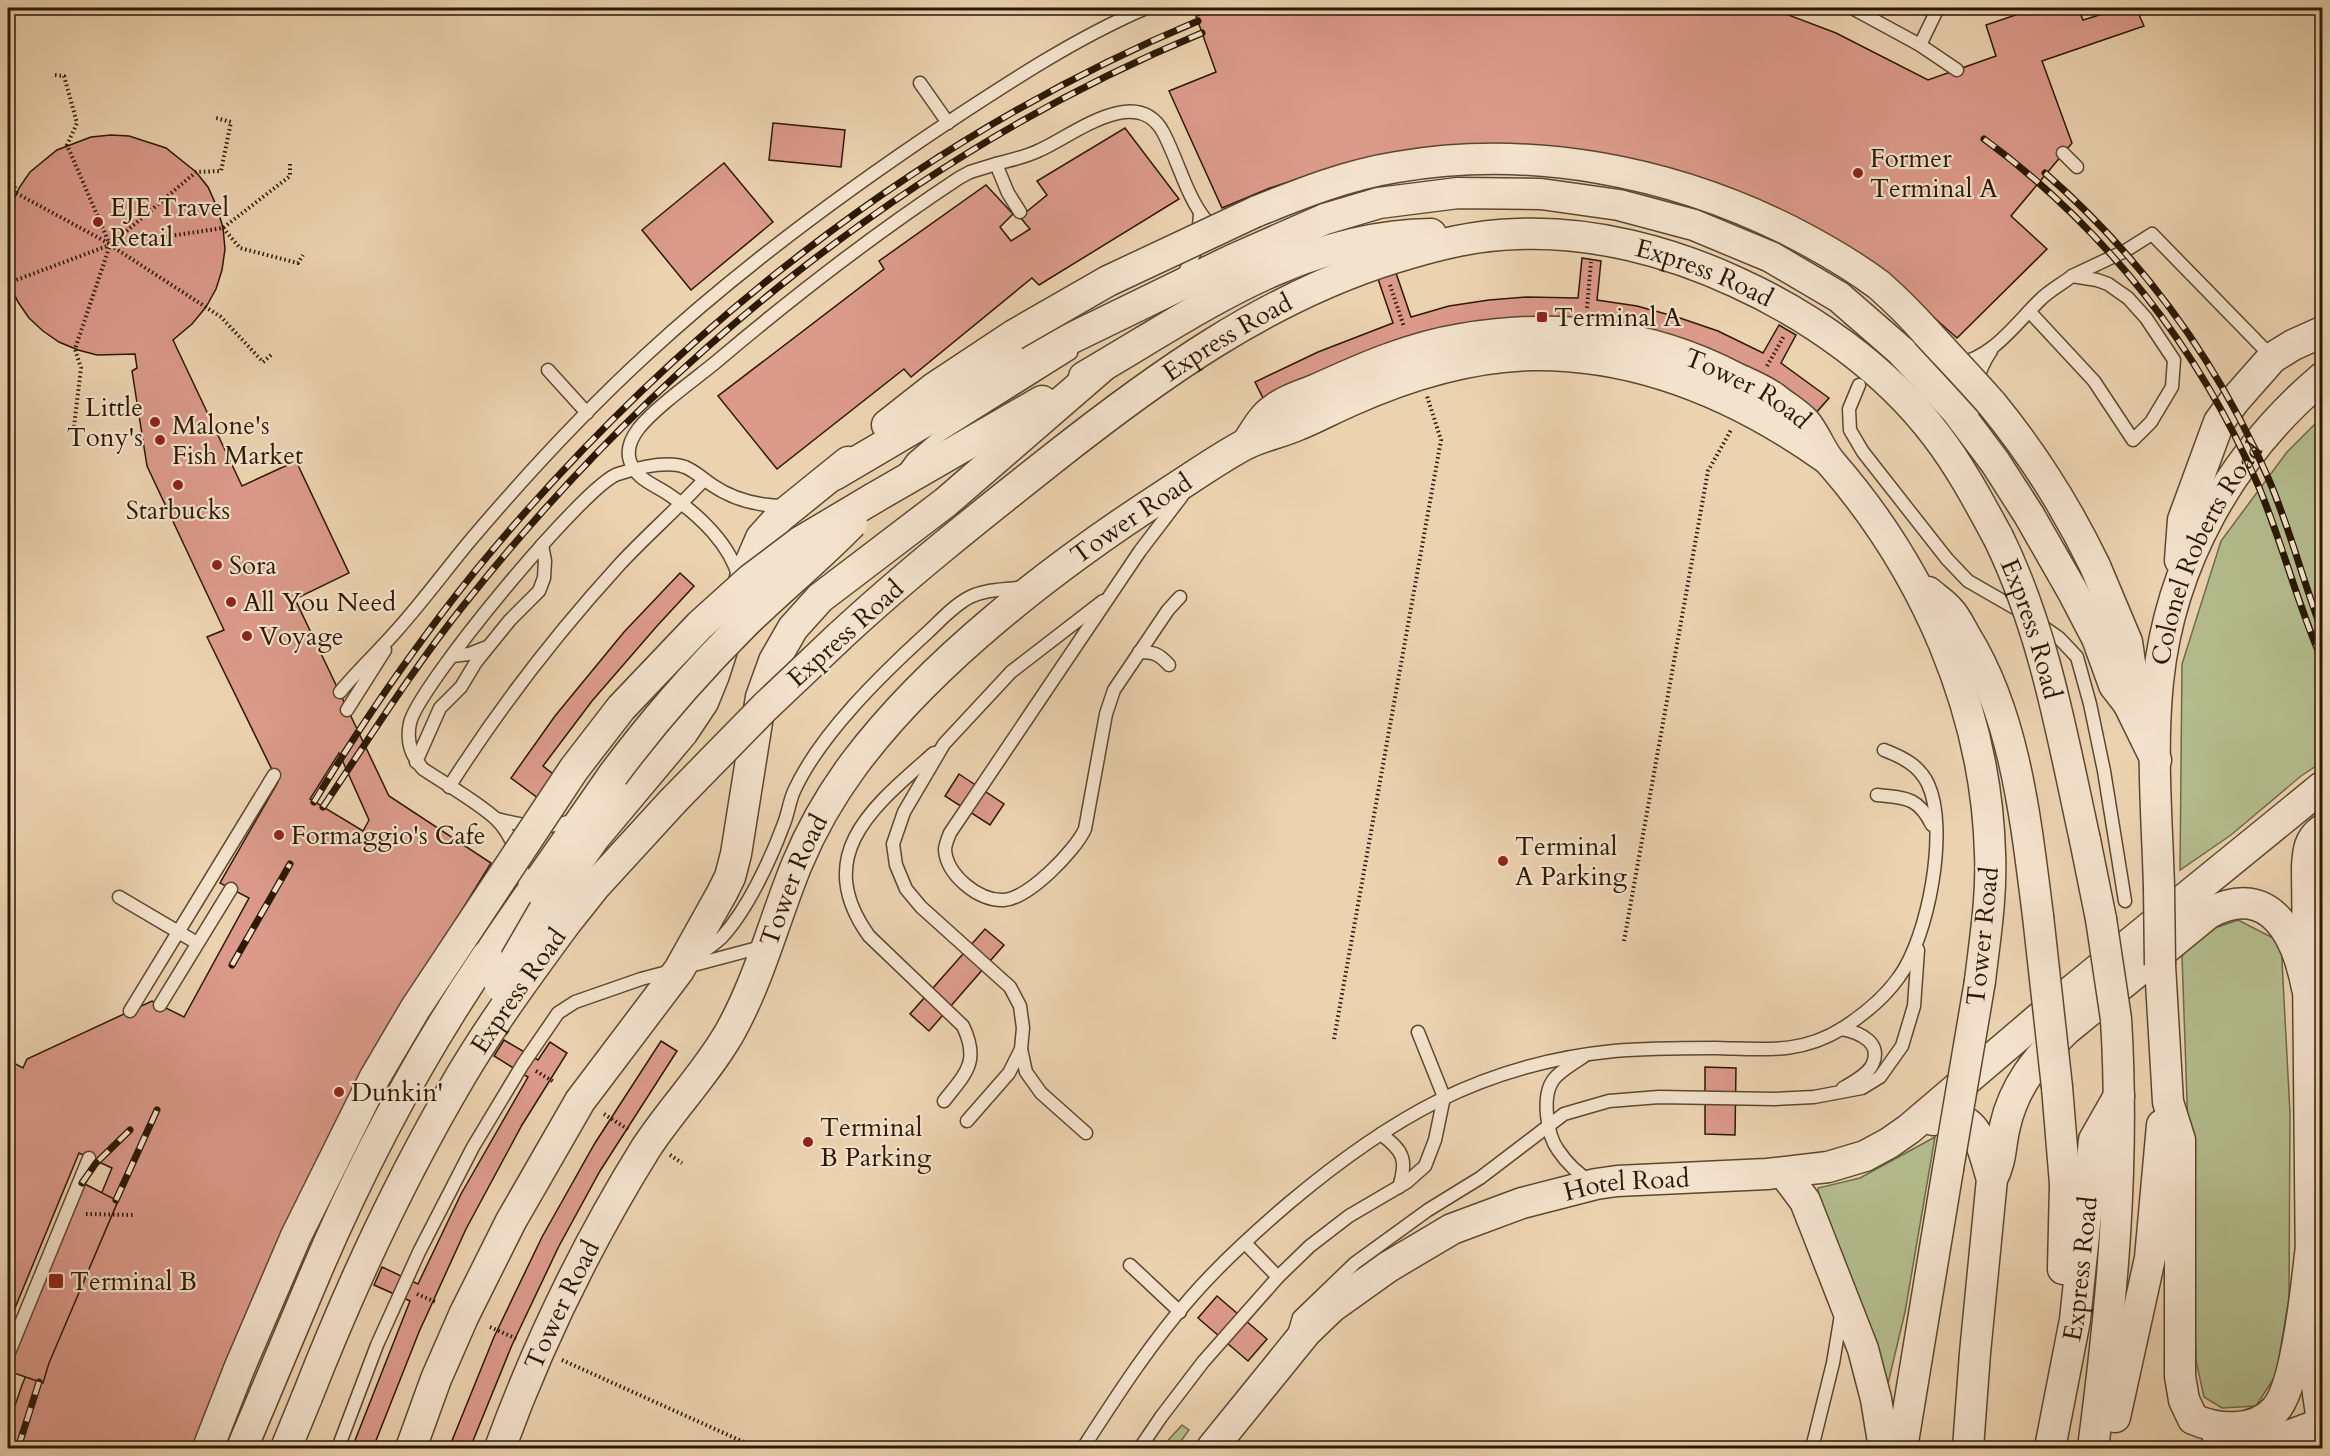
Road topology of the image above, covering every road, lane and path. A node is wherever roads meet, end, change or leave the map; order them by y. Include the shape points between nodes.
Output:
1 (1146, 8) edge
2 (1844, 8) edge
3 (1938, 8) edge
4 (1856, 10) edge
5 (1920, 45) junction
6 (1957, 70) dead end
7 (55, 75) dead end
8 (920, 83) dead end
9 (216, 118) dead end
10 (948, 123) junction
11 (2063, 153) dead end
12 (8, 156) edge
13 (290, 164) dead end
14 (996, 164) junction
15 (2077, 167) dead end
16 (16, 193) junction
17 (8, 196) edge
18 (1020, 212) dead end
19 (1200, 214) junction
20 (223, 228) junction
21 (1521, 234) junction
22 (110, 245) junction
23 (303, 255) dead end
24 (1233, 256) junction
25 (1592, 260) dead end
26 (1387, 276) dead end
27 (2072, 276) junction
28 (8, 284) edge
29 (1172, 291) junction
30 (1586, 309) dead end
31 (2029, 311) junction
32 (1787, 330) dead end
33 (2322, 332) edge
34 (1995, 345) junction
35 (271, 355) dead end
36 (2272, 358) junction
37 (1416, 362) junction
38 (1926, 366) junction
39 (1102, 367) junction
40 (548, 370) dead end
41 (2322, 378) edge
42 (1859, 385) dead end
43 (1750, 397) junction
44 (587, 413) junction
45 (78, 428) dead end
46 (1976, 436) junction
47 (634, 470) junction
48 (1200, 473) junction
49 (834, 475) junction
50 (704, 480) junction
51 (883, 493) junction
52 (681, 504) junction
53 (795, 505) junction
54 (542, 546) junction
55 (1908, 574) junction
56 (1041, 584) junction
57 (2178, 587) junction
58 (740, 593) junction
59 (1111, 595) junction
60 (1180, 597) dead end
61 (398, 629) junction
62 (488, 646) junction
63 (1139, 652) junction
64 (452, 656) junction
65 (1169, 665) dead end
66 (340, 692) dead end
67 (2128, 703) junction
68 (347, 710) dead end
69 (944, 744) junction
70 (1884, 750) dead end
71 (2156, 760) junction
72 (416, 762) junction
73 (274, 775) dead end
74 (449, 787) junction
75 (2322, 787) edge
76 (1877, 795) dead end
77 (585, 814) junction
78 (497, 819) junction
79 (2322, 830) edge
80 (1935, 831) junction
81 (231, 889) dead end
82 (119, 897) dead end
83 (2125, 901) dead end
84 (545, 911) junction
85 (177, 932) junction
86 (1624, 941) dead end
87 (197, 943) junction
88 (1918, 943) junction
89 (769, 945) junction
90 (679, 970) junction
91 (2307, 988) junction
92 (160, 1005) dead end
93 (130, 1011) dead end
94 (1841, 1029) junction
95 (1418, 1032) dead end
96 (1334, 1039) dead end
97 (1021, 1049) junction
98 (1587, 1054) junction
99 (533, 1069) dead end
100 (554, 1082) dead end
101 (1837, 1092) junction
102 (2119, 1096) junction
103 (1444, 1097) junction
104 (944, 1101) dead end
105 (2168, 1102) junction
106 (604, 1114) dead end
107 (967, 1120) dead end
108 (1549, 1125) junction
109 (1909, 1129) junction
110 (632, 1131) dead end
111 (1086, 1133) dead end
112 (1381, 1134) junction
113 (670, 1155) dead end
114 (89, 1158) dead end
115 (682, 1163) dead end
116 (1784, 1173) junction
117 (1992, 1179) junction
118 (1596, 1184) junction
119 (1399, 1187) junction
120 (86, 1214) dead end
121 (134, 1215) dead end
122 (1245, 1243) junction
123 (2310, 1254) junction
124 (1130, 1265) dead end
125 (1278, 1277) junction
126 (414, 1293) dead end
127 (1842, 1297) junction
128 (436, 1302) dead end
129 (1180, 1312) junction
130 (490, 1327) dead end
131 (519, 1340) dead end
132 (1288, 1353) junction
133 (8, 1355) edge
134 (561, 1359) dead end
135 (2193, 1419) junction
136 (2322, 1422) edge
137 (2286, 1443) edge
138 (1897, 1448) edge
139 (208, 1449) edge
140 (242, 1449) edge
141 (288, 1449) edge
142 (338, 1449) edge
143 (411, 1449) edge
144 (500, 1449) edge
145 (757, 1449) edge
146 (1083, 1449) edge
147 (1140, 1449) edge
148 (1212, 1449) edge
149 (1812, 1449) edge
150 (1968, 1449) edge
151 (2048, 1449) edge
152 (2093, 1449) edge
153 (2107, 1449) edge

1 - 10 lane via 1060,51
2 - 4 lane
3 - 5 lane
4 - 5 lane
5 - 6 lane
7 - 22 path via 64,76 77,123 67,145
8 - 10 lane
9 - 22 path via 231,122 221,171 196,172
10 - 44 lane via 765,254 663,340
11 - 15 lane
12 - 16 path
13 - 20 path via 290,176
14 - 18 lane
14 - 19 lane via 1040,150 1110,113 1141,114 1150,117 1162,131
14 - 47 lane via 959,178 878,233 654,414 629,445
16 - 17 path
16 - 22 path
19 - 24 lane
19 - 29 lane via 1197,248
20 - 22 path
20 - 23 path via 240,248 298,262
21 - 24 street via 1412,235 1363,241 1305,258
21 - 84 street, Express Road, bridge via 1459,240 1387,260 1313,288 1256,317 1175,368 1090,429 937,552 765,706 610,870
21 - 102 street, Express Road, bridge via 1574,236 1673,258 1727,277 1782,305 1866,364 1909,404 1947,451 1998,537 2029,609 2052,686 2101,919 2116,1019
22 - 28 path
22 - 35 path via 221,317 263,362
22 - 45 path via 75,349 81,368 74,426
24 - 29 street
24 - 38 street via 1342,213 1419,197 1521,193 1603,202 1694,225 1771,257 1839,297
24 - 39 street via 1179,319
25 - 30 path
26 - 37 path
27 - 31 lane
27 - 31 lane via 2108,284 2128,297 2174,360 2172,387 2151,422 2133,440 2094,381
27 - 36 lane via 2152,234
29 - 49 street via 1015,366
29 - 51 lane via 942,434
31 - 34 lane
32 - 43 path
33 - 36 street
34 - 38 lane via 1965,363
34 - 46 lane via 1974,394 1972,423
36 - 57 street via 2222,417 2214,434 2183,520
37 - 43 street, Tower Road via 1514,356 1595,358
37 - 48 street, Tower Road via 1354,399 1247,444
37 - 96 path via 1441,440
38 - 46 street
39 - 51 street
39 - 90 street via 946,502 820,598 794,628 774,661 761,697 730,877
40 - 44 lane
41 - 57 street, Colonel Roberts Road via 2256,445 2228,483 2195,544
42 - 83 lane via 1849,409 1850,430 1878,473 1968,581 2019,610 2059,638 2077,657 2104,771
43 - 55 street, Tower Road via 1826,458 1882,529
43 - 86 path via 1708,471
44 - 61 lane via 490,518
46 - 67 street via 2048,547 2097,638 2114,685
47 - 50 lane via 673,465 691,470
47 - 52 lane
47 - 54 lane via 617,474 598,486
48 - 56 street, Tower Road via 1108,533
48 - 59 lane
49 - 53 street
49 - 67 street, bridge via 914,403 1014,335 1149,261 1316,188 1357,175 1476,159 1556,162 1634,174 1691,190 1761,217 1825,250 1880,287 1907,311 2004,419 2051,485 2096,566 2127,642 2133,683
50 - 52 lane
50 - 53 lane via 743,501
51 - 77 street, bridge via 708,662 645,733
51 - 139 street, bridge via 800,542 700,624 621,708 574,769 431,984 375,1077 304,1219
52 - 58 lane via 721,542 738,574
52 - 74 lane via 575,615 488,728
53 - 58 street via 761,538
54 - 62 lane via 544,578 539,591
54 - 64 lane
55 - 138 street, Tower Road, bridge via 1952,664 1969,713 1989,827 1990,879 1980,981
55 - 151 street, bridge via 1950,611 1987,676 2009,739 2028,843 2065,1184 2063,1281
56 - 89 street, Tower Road via 979,634 879,731 832,795 805,846
56 - 90 lane via 981,593 963,601 874,684 803,776 770,856 733,922 721,938
57 - 71 street, Colonel Roberts Road via 2160,665
58 - 84 street via 714,675 697,712 602,828
59 - 63 lane via 950,832 945,848 949,867 962,882 988,898 1004,900 1020,895 1079,842 1085,829 1106,714 1114,690
59 - 69 lane via 1011,672
60 - 63 lane
61 - 66 lane
61 - 68 lane
62 - 64 lane
62 - 72 lane via 461,687 440,708
63 - 65 lane via 1161,655
64 - 72 lane via 420,700 410,722 409,744
67 - 71 street
69 - 97 lane via 904,812 893,844 896,865 906,889 921,907 1010,987 1020,1006
69 - 104 lane via 883,798 859,828 846,862 849,901 857,919 869,936 963,1026 970,1041 969,1069
70 - 80 lane via 1904,758 1927,782 1933,798
71 - 105 street, Colonel Roberts Road, bridge via 2160,965
72 - 74 lane
73 - 85 lane
74 - 78 lane
75 - 109 street, Hotel Road via 2074,988
76 - 80 lane via 1913,800 1924,809
77 - 78 lane via 542,827
77 - 84 street
78 - 84 lane
79 - 91 street via 2308,848
80 - 88 lane via 1935,862
81 - 87 lane
82 - 85 lane
84 - 140 street, bridge via 458,999 428,1048 321,1260
84 - 141 street, Express Road, bridge via 499,1016 441,1111 369,1250
85 - 87 lane
85 - 93 lane
87 - 92 lane
88 - 94 lane via 1898,978 1877,1001
88 - 101 lane via 1914,1006 1902,1046 1880,1077 1862,1088
89 - 90 lane
89 - 144 street, Tower Road via 730,1030 650,1143 591,1245 540,1350
90 - 142 lane via 575,1002 558,1013 543,1034 473,1146 418,1252
90 - 143 street via 585,1094 548,1154 464,1315
91 - 117 street via 2296,946 2279,920 2242,903 2209,913 2066,1030 2025,1074 2004,1126 2000,1164
91 - 123 street
94 - 98 lane via 1801,1046 1780,1050 1645,1048
94 - 101 lane via 1859,1032 1871,1042 1874,1056 1871,1068
95 - 103 lane
97 - 107 lane via 1009,1073
97 - 111 lane via 1026,1072 1041,1093
98 - 103 lane via 1519,1068
98 - 108 lane via 1554,1079 1546,1097
99 - 100 path
101 - 108 lane via 1775,1099 1659,1097 1609,1101 1564,1114
102 - 151 street, Express Road via 2094,1140 2075,1320
102 - 152 street, Express Road via 2116,1245
103 - 112 lane
103 - 119 lane via 1425,1166
105 - 135 street via 2180,1140 2180,1376 2184,1400
105 - 153 street via 2161,1130 2151,1258
106 - 110 path
108 - 118 lane via 1557,1149 1583,1178
108 - 132 lane via 1480,1178 1355,1263 1299,1317
109 - 116 street, Hotel Road via 1848,1162
109 - 117 street via 1947,1116 1965,1120 1980,1138
112 - 119 lane via 1403,1158
112 - 122 lane via 1328,1170
113 - 115 path
114 - 133 lane
116 - 118 street, Hotel Road
116 - 127 street via 1805,1201
117 - 150 street
118 - 132 street, Hotel Road via 1512,1207 1435,1238 1332,1307
119 - 125 lane via 1349,1216 1310,1245
120 - 121 path, bridge
122 - 125 lane
122 - 129 lane
123 - 135 street via 2296,1349 2285,1392 2275,1410 2238,1427 2219,1427
123 - 136 street via 2312,1353
124 - 129 lane
125 - 147 lane via 1203,1362
126 - 128 path
127 - 138 street
127 - 149 lane via 1833,1363
129 - 146 lane via 1119,1392
130 - 131 path
132 - 148 street, Hotel Road
134 - 145 path
135 - 137 street via 2209,1435 2226,1443
136 - 137 street

